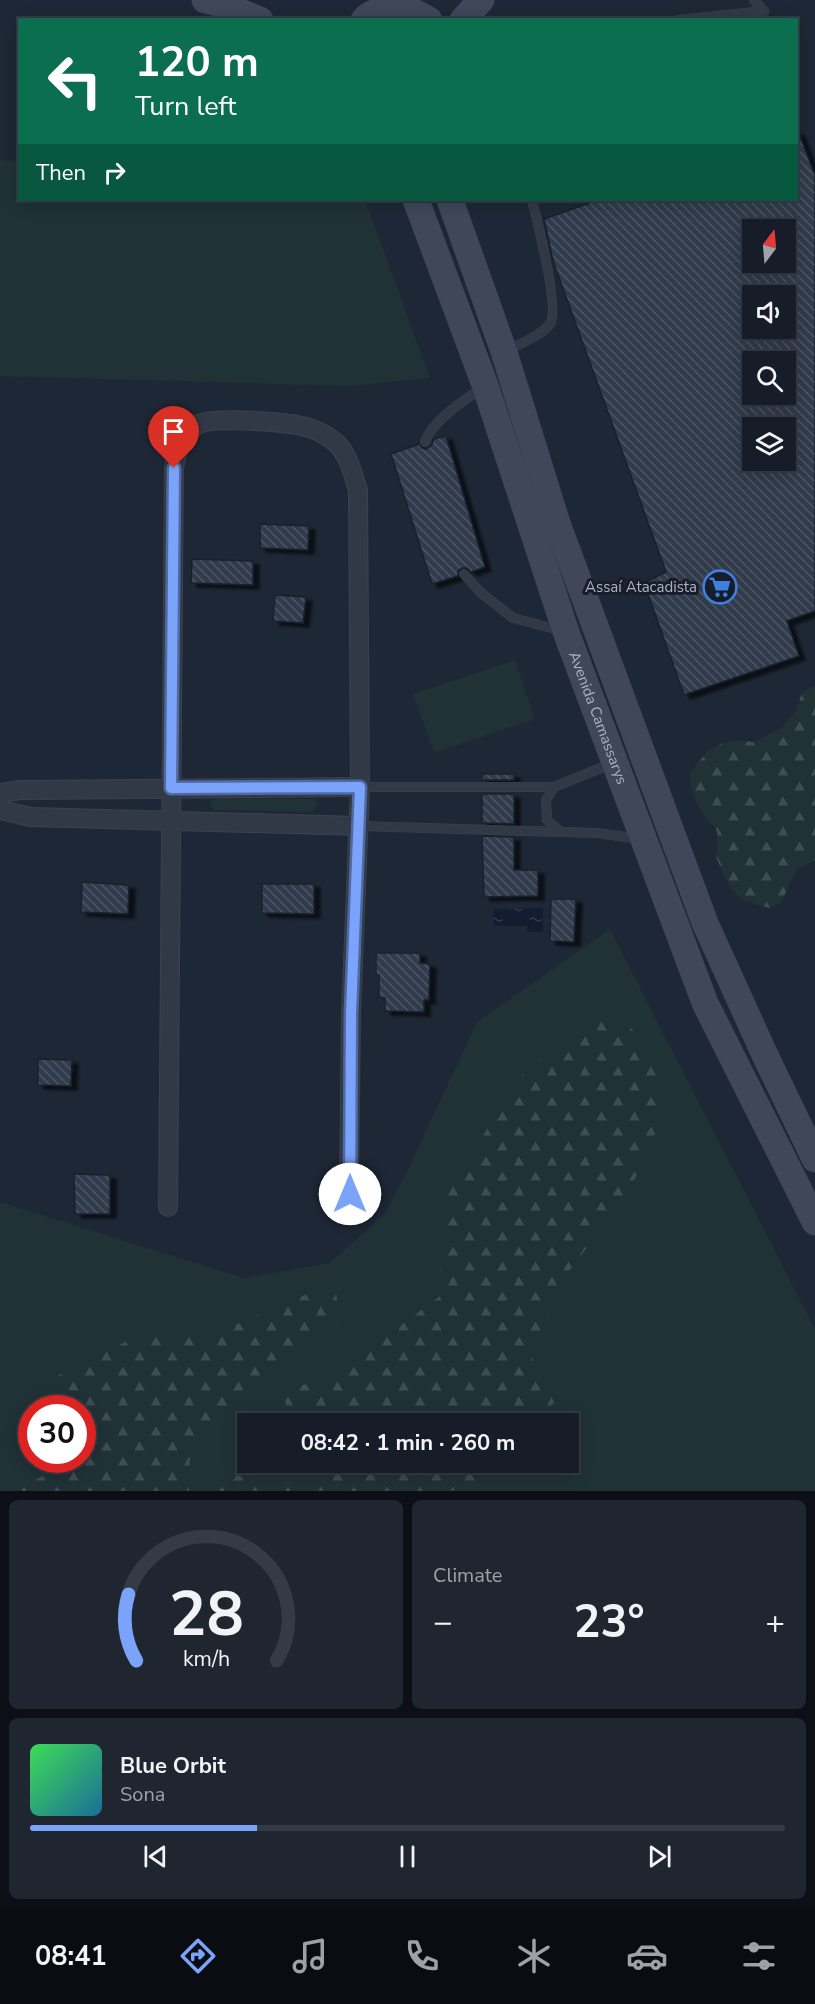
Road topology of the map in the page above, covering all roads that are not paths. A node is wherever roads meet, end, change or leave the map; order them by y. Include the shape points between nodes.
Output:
1 (205, 0) edge
2 (481, 0) edge
3 (754, 0) edge
4 (255, 18) edge
5 (366, 18) edge
6 (425, 18) edge
7 (465, 18) edge
8 (697, 18) edge
9 (416, 201) edge
10 (450, 201) edge
11 (532, 201) edge
12 (504, 352) junction
13 (485, 386) junction
14 (425, 442) dead end
15 (464, 574) dead end
16 (566, 632) junction
17 (615, 762) junction
18 (360, 787) junction
19 (554, 787) junction
20 (171, 788) junction
21 (0, 793) edge
22 (0, 810) edge
23 (170, 821) junction
24 (359, 826) junction
25 (561, 832) junction
26 (644, 839) junction
27 (815, 1159) edge
28 (350, 1194) dead end
29 (168, 1207) dead end
30 (815, 1222) edge

1 - 4 street
2 - 7 street
3 - 8 lane via 764,11
5 - 6 street via 390,6 407,8
9 - 13 street, Avenida Camassarys
10 - 12 street, Avenida Camassarys
11 - 12 lane via 552,292 552,318 538,334
12 - 27 street, Avenida Camassarys via 557,523 705,923
13 - 14 lane via 435,426
13 - 16 street, Avenida Camassarys
15 - 16 lane via 513,618
16 - 17 street, Avenida Camassarys
17 - 19 lane
17 - 26 street, Avenida Camassarys
18 - 19 lane
18 - 20 street
18 - 20 street via 358,490 348,458 333,439 307,427 278,422 209,421 186,435 177,449 174,468
18 - 24 street
19 - 25 lane via 546,800 546,820
20 - 21 street
20 - 23 street
22 - 23 street via 31,817
23 - 24 street
23 - 29 street
24 - 25 lane
24 - 28 street via 351,1013
25 - 26 lane
26 - 30 street, Avenida Camassarys via 705,1003

